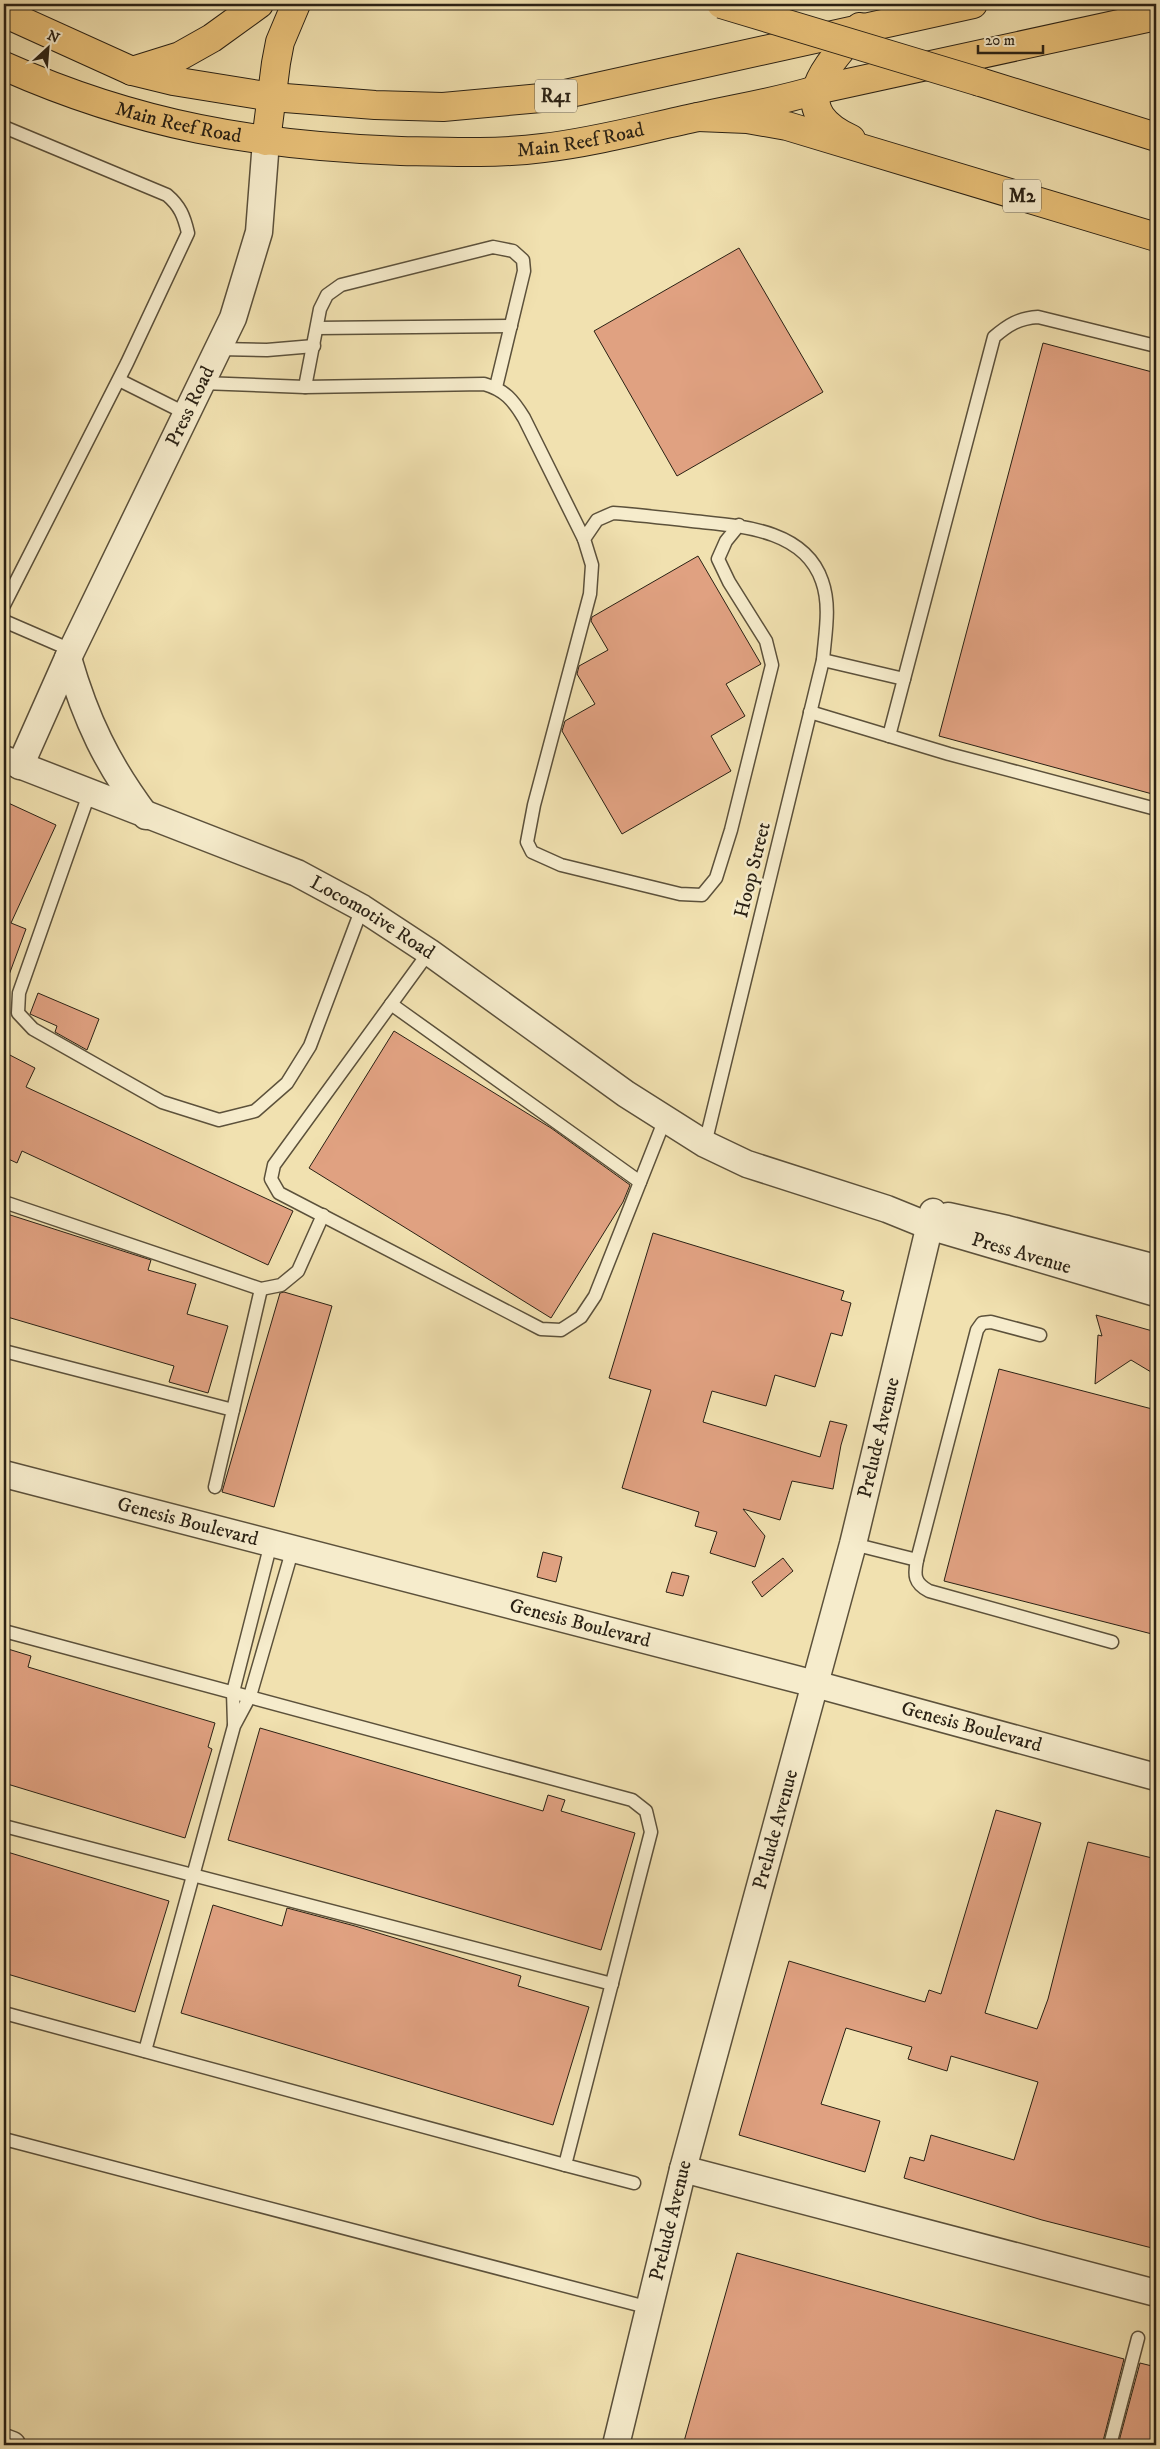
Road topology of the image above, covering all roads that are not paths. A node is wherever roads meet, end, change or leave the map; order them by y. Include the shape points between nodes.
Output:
1 (259, 4) edge
2 (296, 4) edge
3 (721, 4) edge
4 (973, 4) edge
5 (4, 13) edge
6 (1156, 16) edge
7 (860, 27) junction
8 (4, 66) edge
9 (132, 71) junction
10 (816, 90) junction
11 (272, 97) junction
12 (698, 117) junction
13 (4, 127) edge
14 (1156, 136) edge
15 (266, 141) junction
16 (889, 156) junction
17 (1156, 237) edge
18 (511, 326) junction
19 (317, 328) junction
20 (314, 346) junction
21 (1156, 346) edge
22 (220, 349) junction
23 (118, 380) junction
24 (202, 383) junction
25 (305, 387) junction
26 (496, 387) junction
27 (187, 414) junction
28 (739, 525) junction
29 (584, 539) junction
30 (4, 605) edge
31 (4, 621) edge
32 (69, 654) junction
33 (823, 660) junction
34 (904, 679) junction
35 (810, 712) junction
36 (889, 736) junction
37 (12, 762) edge
38 (89, 794) junction
39 (1156, 809) edge
40 (146, 816) junction
41 (362, 908) junction
42 (429, 952) junction
43 (390, 1004) junction
44 (665, 1119) junction
45 (706, 1144) junction
46 (640, 1182) junction
47 (4, 1202) edge
48 (323, 1215) junction
49 (931, 1219) junction
50 (1098, 1265) junction
51 (1156, 1268) edge
52 (261, 1289) junction
53 (1156, 1294) edge
54 (1040, 1335) dead end
55 (4, 1351) edge
56 (233, 1410) junction
57 (4, 1474) edge
58 (215, 1487) dead end
59 (853, 1544) junction
60 (282, 1546) junction
61 (917, 1560) junction
62 (4, 1631) edge
63 (1112, 1642) dead end
64 (815, 1684) junction
65 (233, 1692) junction
66 (250, 1696) junction
67 (234, 1726) junction
68 (1156, 1777) edge
69 (4, 1826) edge
70 (193, 1875) junction
71 (612, 1984) junction
72 (4, 2013) edge
73 (146, 2051) junction
74 (4, 2139) edge
75 (565, 2165) junction
76 (683, 2169) junction
77 (634, 2183) dead end
78 (1156, 2293) edge
79 (650, 2308) junction
80 (1138, 2338) dead end
81 (4, 2442) edge
82 (12, 2445) edge
83 (616, 2445) edge
84 (1110, 2445) edge

1 - 9 main road via 212,38 180,56
2 - 11 main road via 280,42
3 - 14 main road, bridge
4 - 7 main road, Main Reef Road / R41
5 - 9 main road, Main Reef Road / R41
6 - 10 main road, Main Reef Road / R41
7 - 10 main road via 824,70
7 - 11 main road, Main Reef Road / R41 via 552,97 443,107
8 - 15 main road, Main Reef Road / R41 via 80,98 125,112 197,130
9 - 11 main road, Main Reef Road / R41
10 - 12 main road, Main Reef Road / R41
10 - 16 main road via 816,106 827,125
11 - 15 main road
12 - 15 main road, Main Reef Road / R41 via 623,135 542,149 455,153
12 - 16 main road via 766,122
13 - 23 lane via 167,195 184,214 188,233
15 - 22 street, Press Road via 259,232 233,318
16 - 17 main road, M2
18 - 19 lane
18 - 19 lane via 524,271 523,260 513,251 493,247 341,285 326,295
18 - 26 lane
19 - 20 lane
20 - 22 lane
20 - 25 lane
21 - 34 lane via 1038,317 1024,318 994,337
22 - 24 street, Press Road
23 - 27 lane
23 - 30 lane
24 - 25 lane
24 - 27 street, Press Road
25 - 26 lane via 484,384
26 - 29 lane via 505,392 524,418
27 - 32 street, Press Road
28 - 29 lane, Hoop Street via 612,513 597,520
28 - 29 lane via 718,559 728,582 766,641 772,665 716,878 702,895 680,894 561,865 532,852 527,842 590,594 592,564
28 - 33 lane, Hoop Street via 788,542 808,556 822,580 828,604
31 - 32 lane
32 - 37 street, Press Road
32 - 40 street via 79,698 93,732
33 - 34 lane
33 - 35 lane, Hoop Street
34 - 36 lane
35 - 36 lane
35 - 45 lane, Hoop Street
36 - 39 lane
37 - 38 street, Locomotive Road
38 - 40 street, Locomotive Road
38 - 41 lane via 19,993 18,1013 33,1029 162,1102 219,1120 255,1111 287,1083 310,1046
40 - 41 street, Locomotive Road via 297,873
41 - 42 street, Locomotive Road
42 - 43 lane
42 - 44 street, Locomotive Road
43 - 46 lane
43 - 48 lane via 274,1165 271,1179 279,1192
44 - 45 street, Locomotive Road
44 - 46 lane
45 - 49 street, Press Avenue via 747,1164 887,1209
46 - 48 lane via 595,1296 582,1317 561,1330 541,1329
47 - 52 lane
48 - 52 lane via 298,1271 282,1285
49 - 50 street, Press Avenue
49 - 59 street, Prelude Avenue
50 - 51 street, Press Avenue
50 - 53 street, Press Avenue
52 - 56 lane
54 - 61 lane via 991,1322 982,1324 977,1330
55 - 56 lane
56 - 58 lane
57 - 60 street, Genesis Boulevard
59 - 61 lane
59 - 64 street, Prelude Avenue
60 - 64 street, Genesis Boulevard
60 - 65 lane
60 - 66 lane
61 - 63 lane via 916,1581 929,1591
62 - 65 lane
64 - 68 street, Genesis Boulevard
64 - 76 street, Prelude Avenue
65 - 66 lane
65 - 67 lane
66 - 67 lane
66 - 71 lane via 632,1800 646,1812 651,1832
67 - 70 lane
69 - 70 lane
70 - 71 lane
70 - 73 lane
71 - 75 lane
72 - 73 lane
73 - 75 lane
74 - 79 lane
75 - 77 lane
76 - 78 street
76 - 79 street, Prelude Avenue
79 - 83 street, Prelude Avenue
80 - 84 lane
81 - 82 street

